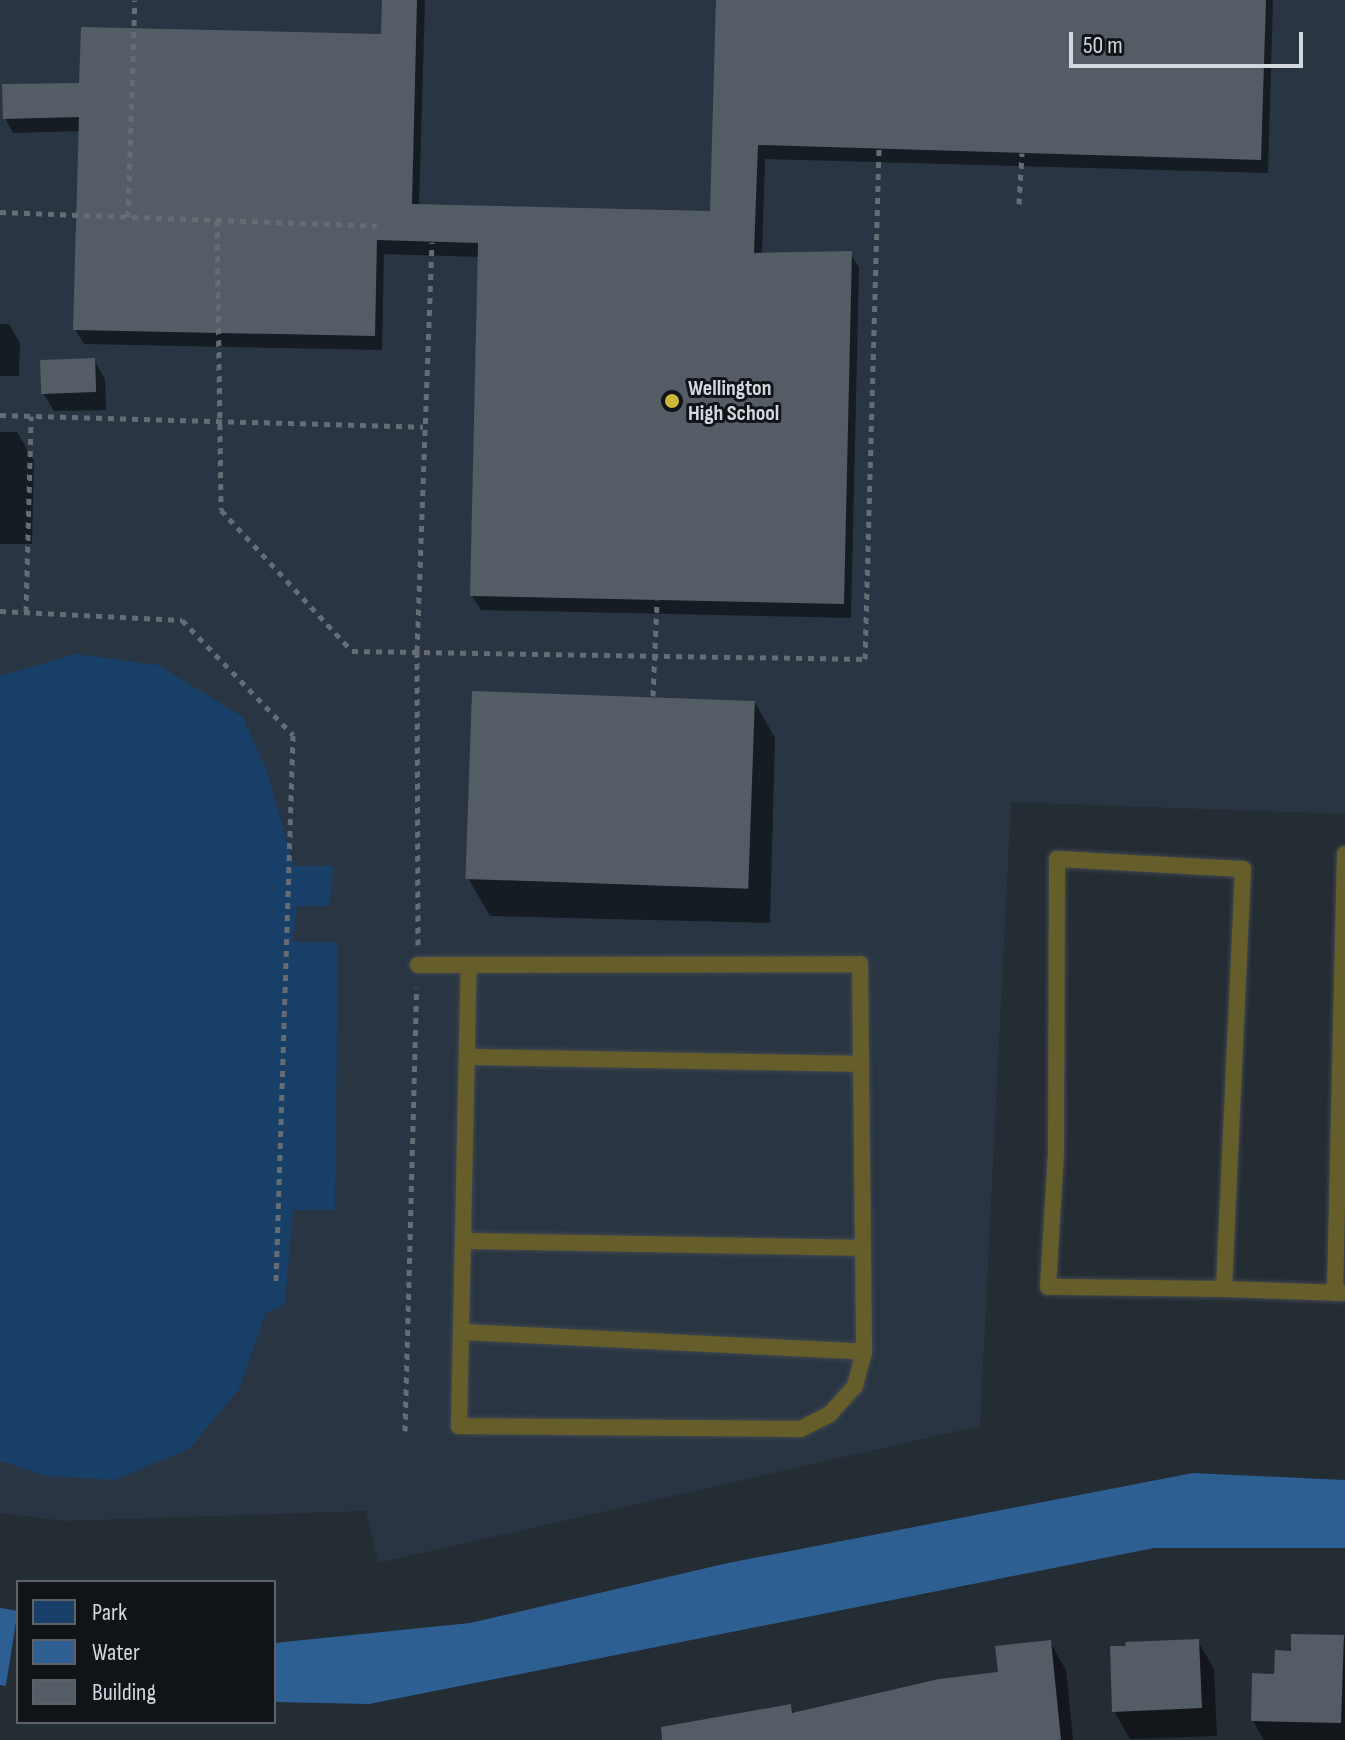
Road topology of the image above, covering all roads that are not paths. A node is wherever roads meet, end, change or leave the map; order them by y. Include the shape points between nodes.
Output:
1 (1345, 854) edge
2 (418, 965) road end
3 (469, 965) junction
4 (467, 1057) junction
5 (860, 1064) junction
6 (463, 1241) junction
7 (862, 1248) junction
8 (1224, 1289) junction
9 (1340, 1293) edge
10 (461, 1332) junction
11 (864, 1352) junction

1 - 9 lane
2 - 3 lane
3 - 4 lane
3 - 5 lane via 860,964
4 - 5 lane
4 - 6 lane
5 - 7 lane
6 - 7 lane
6 - 10 lane
7 - 11 lane
8 - 8 lane via 1048,1287 1056,1154 1057,859 1243,869
8 - 9 lane
10 - 11 lane
10 - 11 lane via 459,1426 801,1429 830,1414 855,1386

